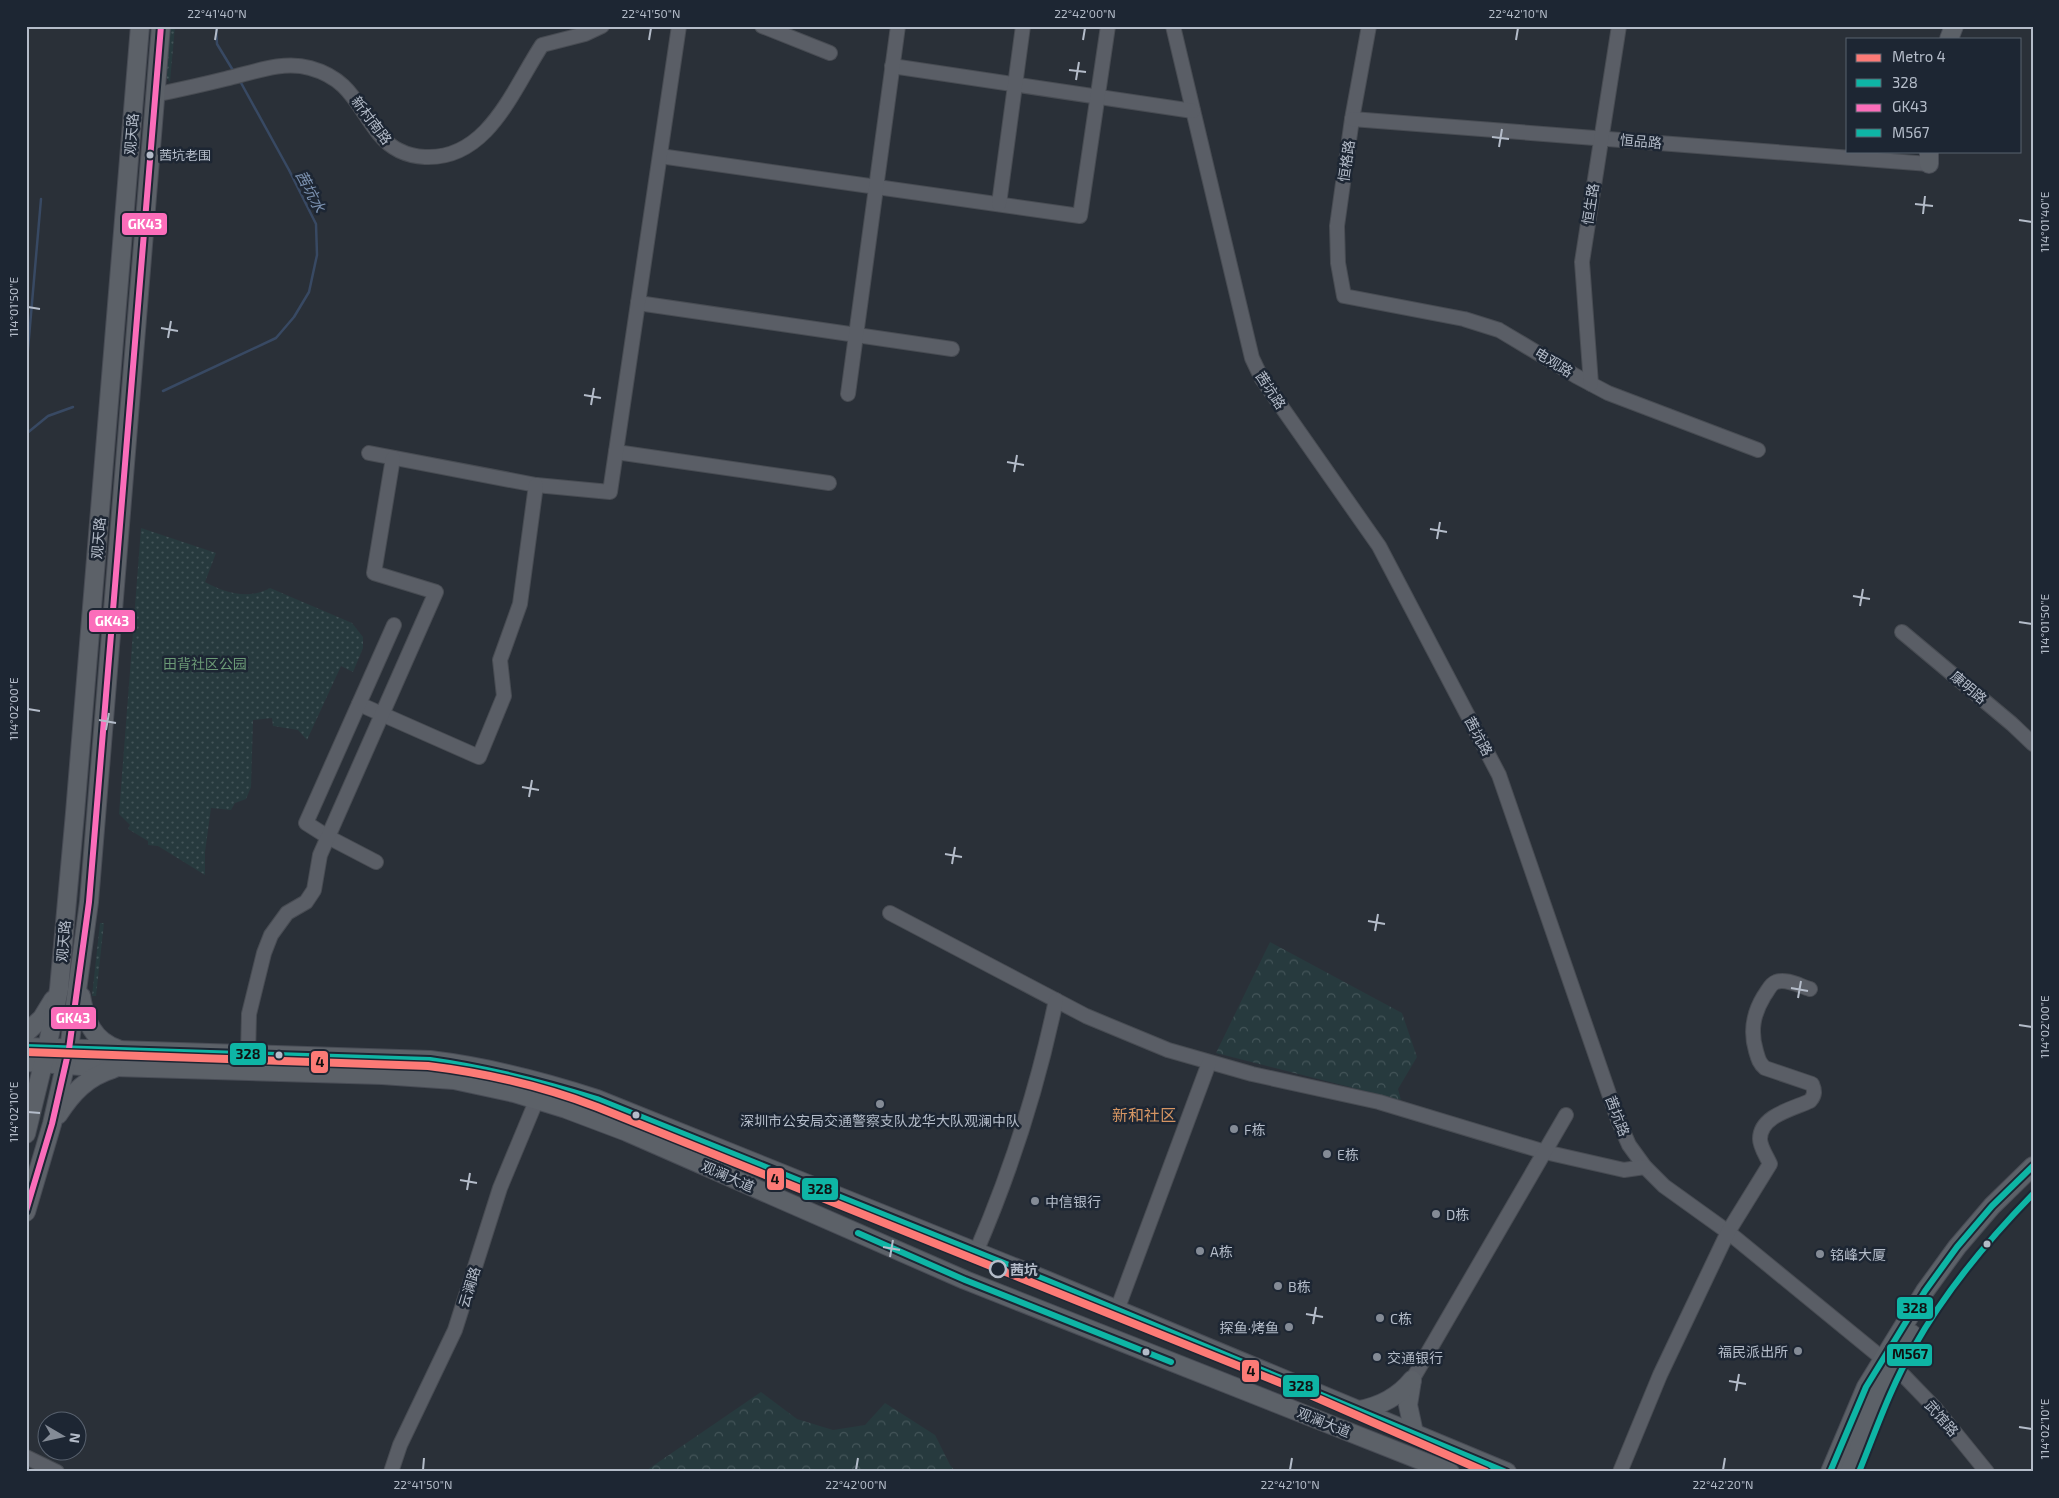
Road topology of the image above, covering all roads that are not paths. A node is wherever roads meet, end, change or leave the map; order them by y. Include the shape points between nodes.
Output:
1 (140, 26) edge
2 (161, 26) edge
3 (602, 26) edge
4 (679, 26) edge
5 (762, 26) edge
6 (898, 26) edge
7 (1023, 26) edge
8 (1108, 26) edge
9 (1172, 26) edge
10 (1369, 26) edge
11 (1619, 26) edge
12 (830, 53) dead end
13 (892, 66) junction
14 (1015, 85) junction
15 (154, 95) junction
16 (1098, 97) junction
17 (1193, 111) junction
18 (1352, 119) junction
19 (1601, 138) junction
20 (660, 156) junction
21 (1929, 158) edge
22 (876, 186) junction
23 (999, 204) junction
24 (1344, 296) joint
25 (638, 303) junction
26 (856, 335) junction
27 (952, 349) dead end
28 (1590, 384) junction
29 (848, 394) dead end
30 (1758, 450) dead end
31 (616, 452) junction
32 (369, 453) dead end
33 (393, 458) junction
34 (829, 483) dead end
35 (536, 485) junction
36 (394, 625) dead end
37 (1902, 632) dead end
38 (359, 704) junction
39 (382, 715) junction
40 (2033, 744) edge
41 (328, 837) junction
42 (376, 862) dead end
43 (67, 900) junction
44 (90, 902) junction
45 (890, 913) dead end
46 (80, 974) junction
47 (59, 988) junction
48 (1810, 989) dead end
49 (1056, 1000) junction
50 (26, 1033) edge
51 (26, 1047) edge
52 (248, 1055) junction
53 (46, 1056) junction
54 (67, 1057) junction
55 (123, 1059) junction
56 (26, 1062) edge
57 (1209, 1063) junction
58 (537, 1099) junction
59 (1566, 1114) dead end
60 (27, 1124) edge
61 (52, 1124) junction
62 (1544, 1152) junction
63 (2033, 1166) edge
64 (1644, 1167) junction
65 (2033, 1182) edge
66 (26, 1212) edge
67 (1728, 1232) junction
68 (976, 1252) junction
69 (1117, 1310) junction
70 (1888, 1364) junction
71 (1412, 1380) junction
72 (1360, 1410) junction
73 (1414, 1433) junction
74 (26, 1457) edge
75 (57, 1472) edge
76 (391, 1472) edge
77 (1450, 1472) edge
78 (1507, 1472) edge
79 (1620, 1472) edge
80 (1830, 1472) edge
81 (1848, 1472) edge
82 (1987, 1472) edge

1 - 43 main road, 观天路
2 - 15 main road, 观天路
3 - 15 street, 新村南路 via 542,45 488,130 466,147 445,156 412,155 393,148 378,133 352,94 336,79 308,67 292,65 260,70
4 - 20 street
5 - 12 street
6 - 13 street
7 - 14 street
8 - 16 street
9 - 17 street, 茜坑路
10 - 18 street, 恒格路
11 - 19 street, 恒生路
13 - 14 street
13 - 22 street
14 - 16 street
14 - 23 street
15 - 44 main road, 观天路
16 - 17 street
16 - 23 street via 1080,216
17 - 64 street, 茜坑路 via 1252,358 1262,378 1379,546 1499,775 1618,1120 1629,1146
18 - 19 street, 恒品路
18 - 24 street, 恒格路 via 1337,226 1338,263
19 - 21 street, 恒品路
19 - 28 street, 恒生路 via 1582,262
20 - 22 street
20 - 25 street
22 - 23 street
22 - 26 street
24 - 28 street, 电观路 via 1464,319 1499,330
25 - 26 street
25 - 31 street
26 - 27 street
26 - 29 street
28 - 30 street, 电观路
31 - 34 street
31 - 35 street via 610,492
32 - 33 street
33 - 35 street
33 - 39 street via 374,573 436,592
35 - 39 street via 520,604 500,660 504,696 479,757
36 - 38 street
37 - 40 street, 康明路
38 - 39 street
38 - 41 street via 306,823
39 - 41 street
41 - 42 street
41 - 52 street via 320,855 314,890 306,902 286,913 271,935 264,953 249,1014
43 - 44 main road
43 - 47 main road, 观天路
44 - 46 main road, 观天路
45 - 49 street
46 - 54 main road, 观天路
46 - 55 main road via 82,1002 92,1032
47 - 50 main road via 51,1006
47 - 53 main road, 观天路
48 - 67 street via 1778,981 1772,984 1755,1016 1753,1041 1760,1064 1812,1084 1814,1096 1810,1101 1767,1121 1760,1141 1770,1164
49 - 57 street via 1140,1039
49 - 68 street via 1031,1102
51 - 53 main road, 观澜大道
52 - 55 main road, 观澜大道
52 - 68 main road, 观澜大道 via 430,1060 470,1065 555,1085
53 - 54 main road, 观澜大道
53 - 56 main road, 观澜大道
53 - 60 main road, 观天路
54 - 55 main road, 观澜大道
54 - 61 main road, 观天路
55 - 58 main road, 观澜大道 via 424,1078 485,1085
55 - 61 main road via 82,1084 67,1099
57 - 62 street via 1379,1102
57 - 69 street
58 - 76 street, 云澜路 via 500,1188 455,1330 400,1445
58 - 77 main road, 观澜大道 via 627,1132 965,1280
59 - 62 street
61 - 66 main road
62 - 64 street via 1624,1170
62 - 71 street
63 - 70 main road via 1992,1206 1957,1247 1925,1291
64 - 67 street, 茜坑路 via 1664,1186
65 - 70 main road via 1966,1254 1906,1343
67 - 70 street, 茜坑路
67 - 79 street via 1660,1375
68 - 69 main road, 观澜大道
69 - 72 main road, 观澜大道
70 - 80 main road via 1866,1387
70 - 81 main road
70 - 82 street, 武馆路 via 1935,1408
71 - 72 main road via 1389,1400
71 - 73 main road via 1408,1415
72 - 73 main road, 观澜大道
73 - 78 main road, 观澜大道
74 - 75 street

